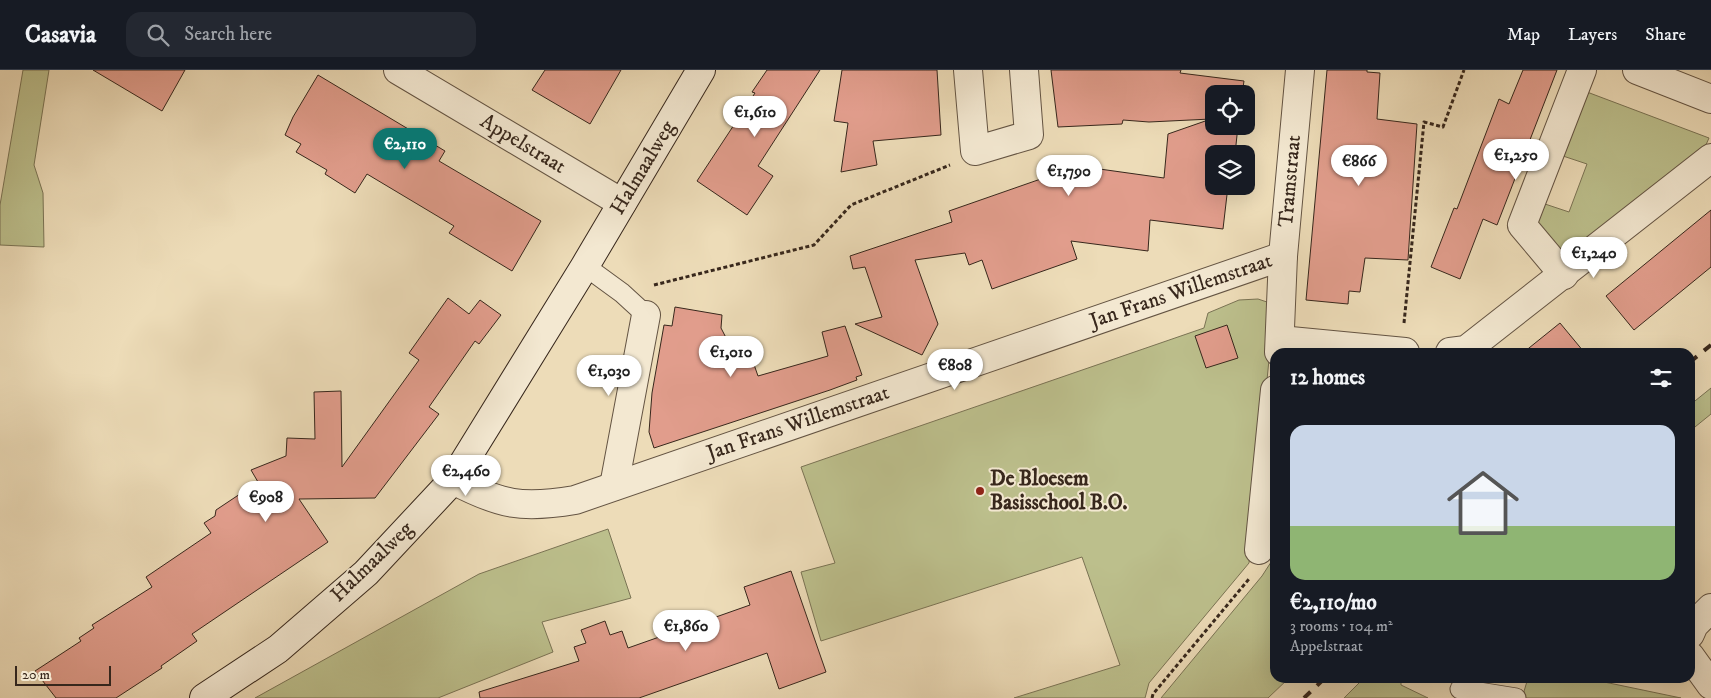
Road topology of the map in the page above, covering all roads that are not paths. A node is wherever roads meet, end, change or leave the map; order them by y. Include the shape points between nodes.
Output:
1 (398, 70) edge
2 (701, 70) edge
3 (968, 70) edge
4 (1024, 70) edge
5 (1300, 70) edge
6 (1582, 70) edge
7 (1637, 70) edge
8 (1711, 98) edge
9 (1711, 158) edge
10 (622, 203) junction
11 (1283, 256) junction
12 (586, 266) junction
13 (1564, 275) junction
14 (646, 316) joint
15 (1280, 346) edge
16 (1321, 348) edge
17 (1469, 348) edge
18 (1270, 466) edge
19 (453, 480) junction
20 (614, 486) junction
21 (1265, 543) edge
22 (1711, 608) edge
23 (1695, 624) edge
24 (1695, 663) edge
25 (1711, 686) edge
26 (1460, 689) dead end
27 (204, 698) edge
28 (1516, 698) edge

1 - 10 street, Appelstraat
2 - 10 street, Halmaalweg
3 - 4 street via 975,152 1029,135
5 - 11 street, Tramstraat
6 - 13 street via 1522,225
7 - 8 street
9 - 13 street
10 - 12 street, Halmaalweg
11 - 15 street, Tramstraat
11 - 20 street, Jan Frans Willemstraat
12 - 14 lane
12 - 19 street, Halmaalweg
13 - 17 street
14 - 20 street
15 - 16 street
18 - 21 street
19 - 20 street, Jan Frans Willemstraat via 482,496 525,506 576,500
19 - 27 street, Halmaalweg via 366,572 278,649
22 - 23 street
24 - 25 street
26 - 28 lane

